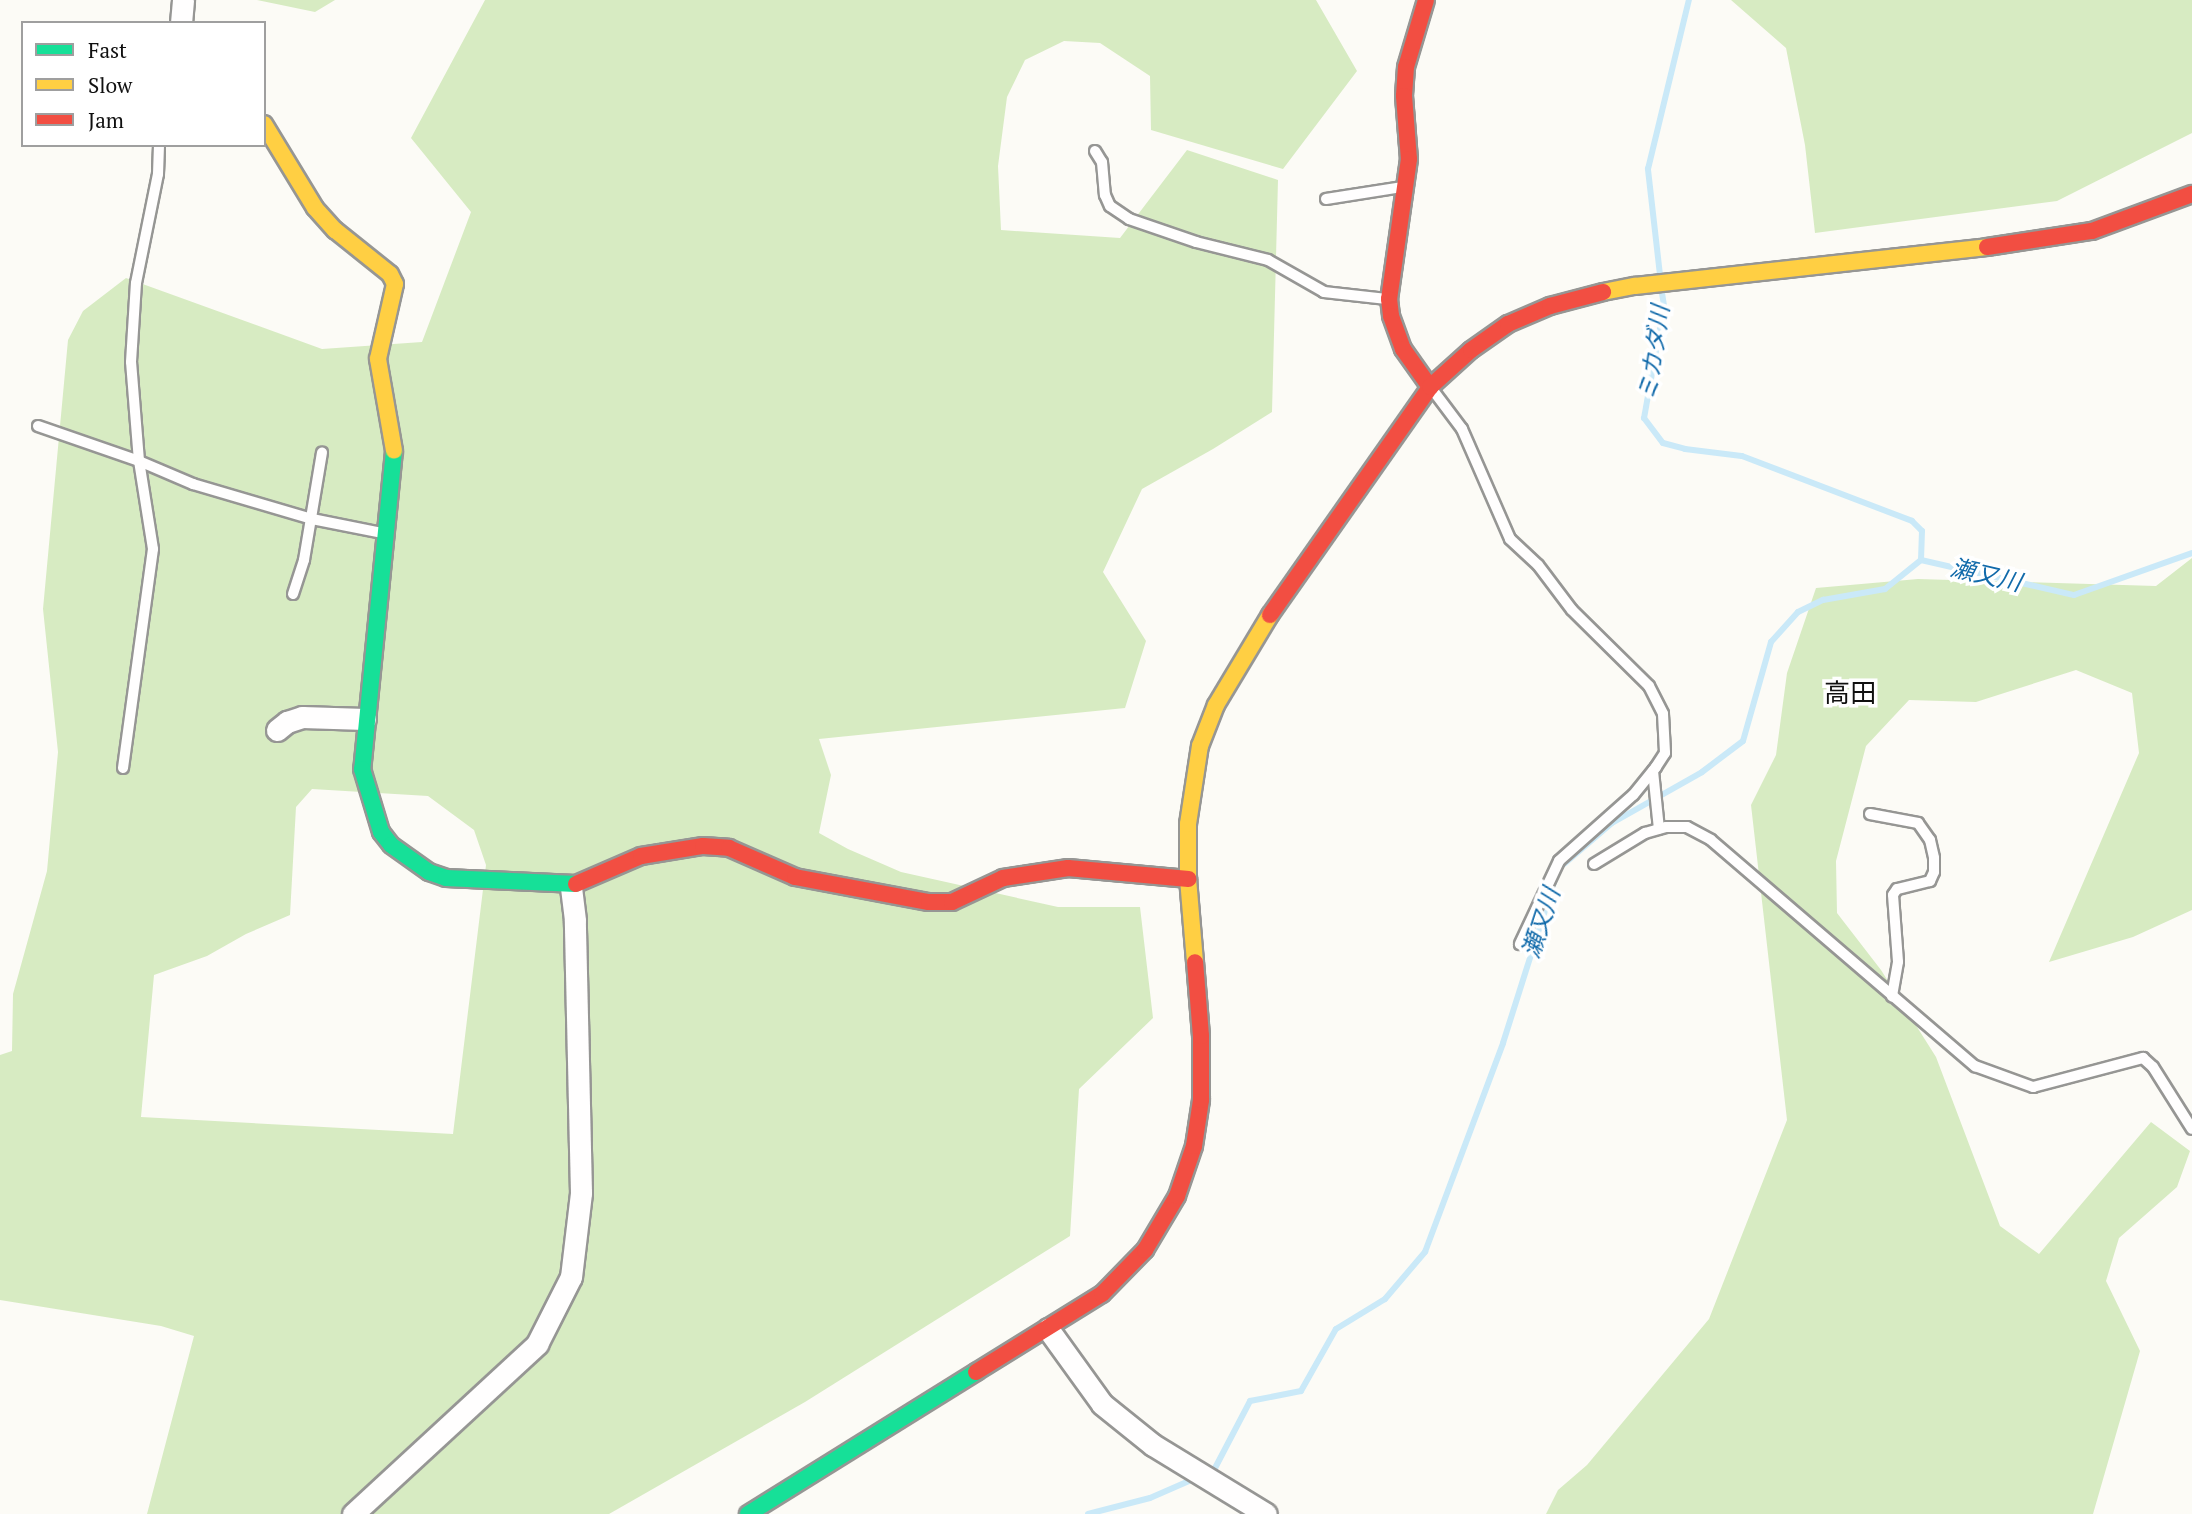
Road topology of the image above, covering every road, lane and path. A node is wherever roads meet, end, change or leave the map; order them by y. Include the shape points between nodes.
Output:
1 (183, 0) edge
2 (1426, 0) edge
3 (181, 21) edge
4 (266, 127) edge
5 (159, 147) edge
6 (1095, 151) dead end
7 (1405, 186) junction
8 (2192, 194) edge
9 (1326, 199) dead end
10 (1389, 299) junction
11 (1430, 387) junction
12 (38, 426) dead end
13 (322, 452) dead end
14 (139, 461) junction
15 (312, 519) junction
16 (385, 533) junction
17 (293, 594) dead end
18 (365, 719) junction
19 (277, 730) dead end
20 (123, 768) dead end
21 (1653, 771) junction
22 (1870, 814) dead end
23 (1659, 829) junction
24 (1594, 864) dead end
25 (1188, 879) junction
26 (571, 886) junction
27 (1520, 944) dead end
28 (1892, 996) junction
29 (2192, 1129) edge
30 (1048, 1329) junction
31 (353, 1514) edge
32 (748, 1514) edge
33 (1266, 1514) edge

1 - 3 street
2 - 7 street via 1406,67 1409,159
4 - 16 street via 315,208 390,274 395,284 378,359 396,442
5 - 14 lane via 132,320
6 - 10 lane via 1102,162 1110,206 1129,219 1268,260 1325,292
7 - 9 lane
7 - 10 street
8 - 11 street via 2103,228 2034,242 1635,286 1590,295 1508,324
10 - 11 street via 1404,349
11 - 21 lane via 1462,429 1510,540 1649,686 1663,714 1665,753
11 - 25 street via 1310,557 1216,705 1194,769
12 - 14 lane
13 - 15 lane
14 - 15 lane via 193,484
14 - 20 lane via 153,549
15 - 16 lane
15 - 17 lane
16 - 18 street
18 - 19 street via 302,717
18 - 26 street via 362,769 366,788 381,832 397,850 446,878
21 - 23 lane
21 - 27 lane via 1633,795 1559,861
22 - 28 lane via 1918,823 1930,840 1934,858 1930,881 1893,895 1898,962
23 - 24 lane
23 - 28 lane via 1687,827 1711,840
25 - 26 street via 1068,868 1003,878 952,902 929,902 795,877 729,848 703,846 641,856
25 - 30 street via 1201,1036 1201,1100 1187,1171 1144,1250 1102,1294
26 - 31 street via 581,1193 571,1276 537,1344
28 - 29 lane via 1975,1066 2033,1087 2143,1058
30 - 32 street
30 - 33 street via 1102,1404 1153,1445

